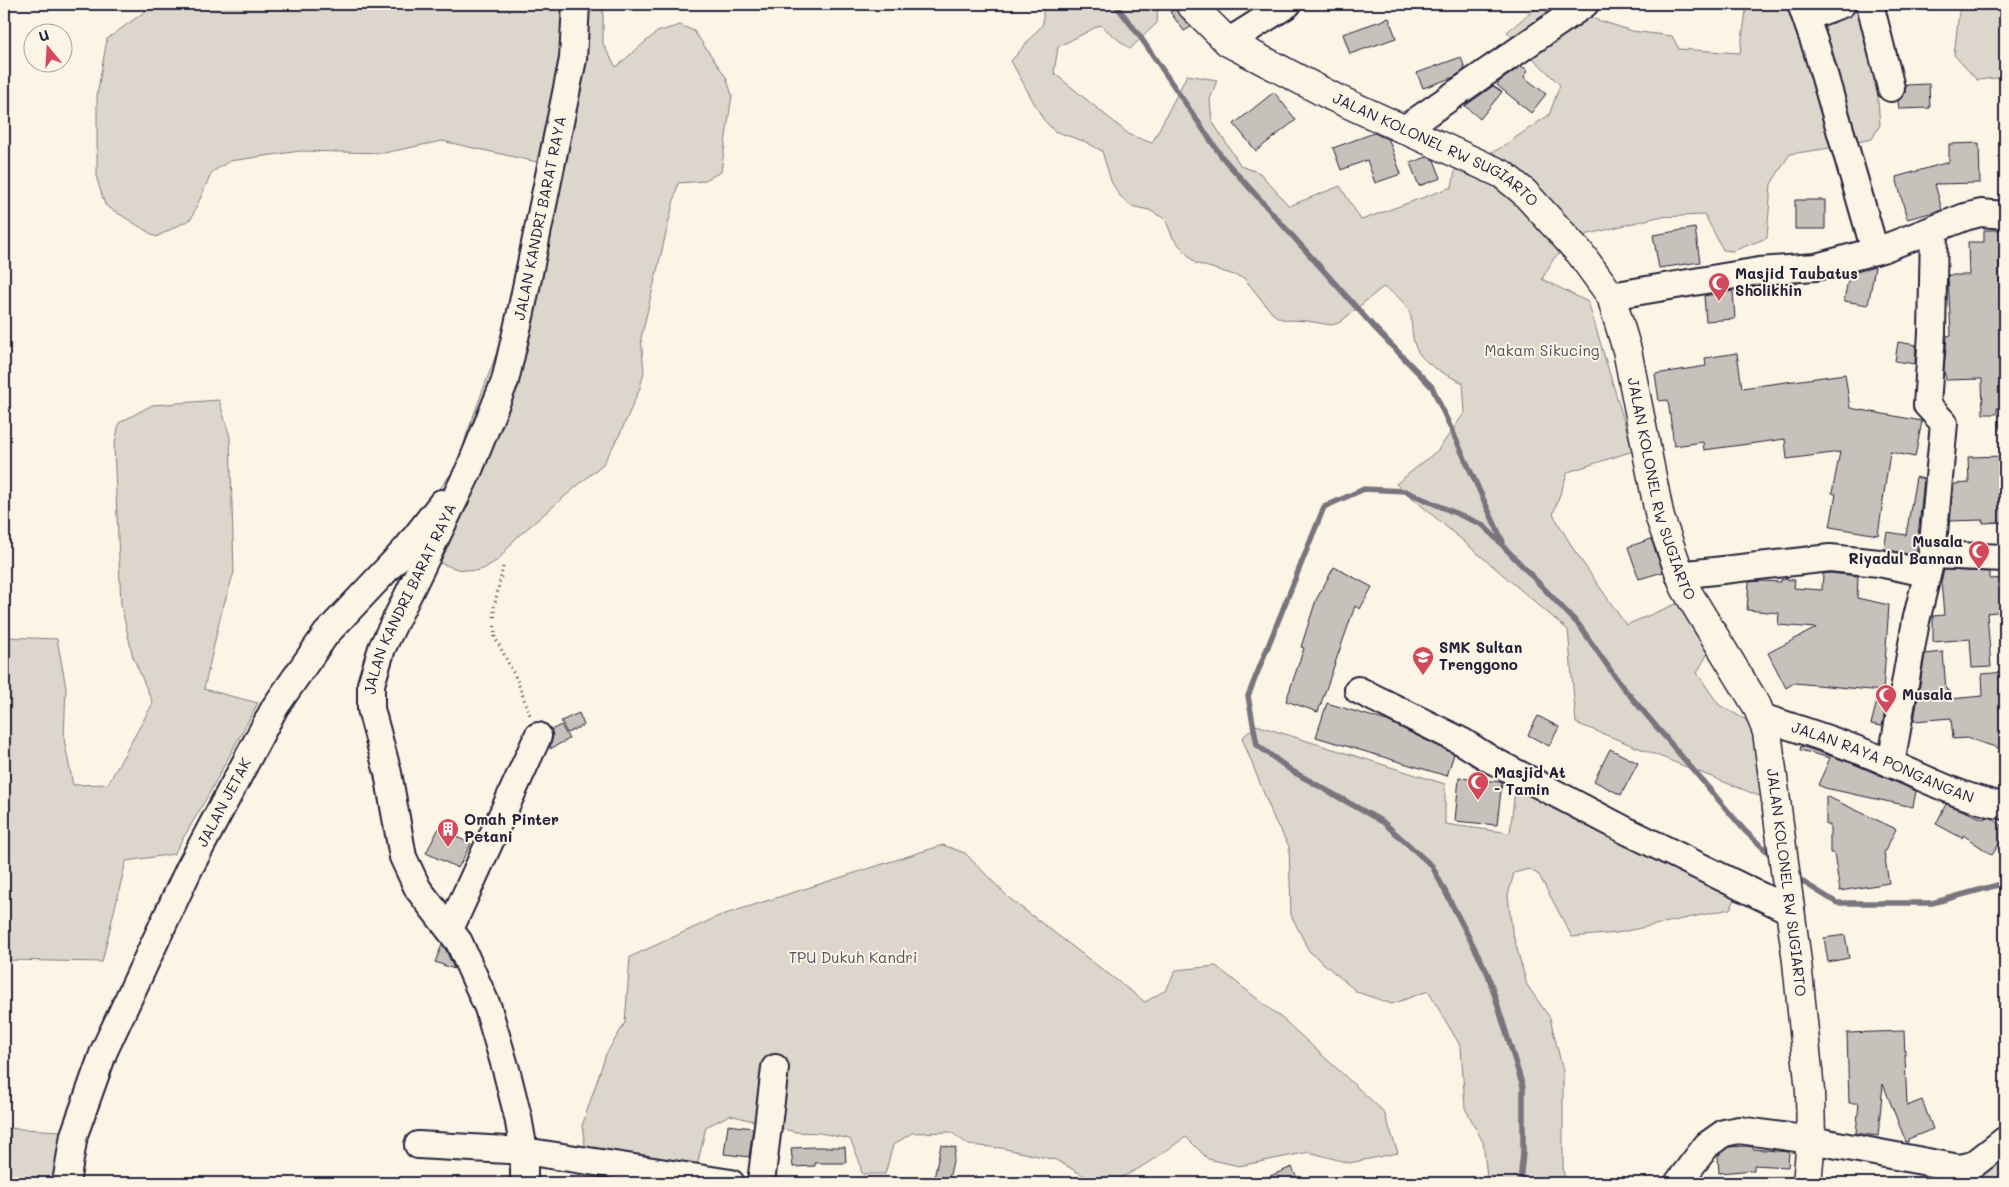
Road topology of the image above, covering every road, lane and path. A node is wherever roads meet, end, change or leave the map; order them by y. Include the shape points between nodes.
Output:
1 (576, 4) edge
2 (1190, 4) edge
3 (1288, 4) edge
4 (1584, 4) edge
5 (1842, 4) edge
6 (1870, 4) edge
7 (1804, 10) edge
8 (1228, 42) junction
9 (1891, 88) dead end
10 (1402, 130) junction
11 (2005, 215) edge
12 (1934, 230) junction
13 (1875, 251) junction
14 (1611, 296) junction
15 (469, 470) junction
16 (2005, 558) edge
17 (1929, 564) junction
18 (503, 567) dead end
19 (1679, 575) junction
20 (1358, 690) dead end
21 (1762, 717) junction
22 (538, 736) joint
23 (1891, 764) junction
24 (2005, 806) edge
25 (1790, 910) junction
26 (450, 929) junction
27 (774, 1068) dead end
28 (1811, 1140) junction
29 (2005, 1140) edge
30 (418, 1145) dead end
31 (524, 1151) junction
32 (66, 1183) edge
33 (524, 1183) edge
34 (731, 1183) edge
35 (761, 1183) edge
36 (1678, 1183) edge
37 (1808, 1183) edge

1 - 15 street, JALAN KANDRI BARAT RAYA via 573,59 521,312 505,381
2 - 8 main road, JALAN KOLONEL RW SUGIARTO
3 - 8 street
4 - 10 street
5 - 7 street
6 - 9 street
7 - 13 street
8 - 10 main road, JALAN KOLONEL RW SUGIARTO
10 - 14 main road, JALAN KOLONEL RW SUGIARTO via 1502,174 1516,185 1580,253
11 - 12 street via 1981,213
12 - 13 street
12 - 17 street via 1927,404 1944,425
13 - 14 street via 1816,268 1759,271
14 - 19 main road, JALAN KOLONEL RW SUGIARTO via 1627,350 1660,518
15 - 26 street, JALAN KANDRI BARAT RAYA via 382,648 371,684 371,709 388,773 403,857 418,889
15 - 32 street, JALAN JETAK via 406,548 326,634 275,707 189,869 104,1052 74,1135
16 - 17 street
17 - 19 street via 1830,558
17 - 23 street
18 - 22 path via 494,608 495,637 517,680
19 - 21 main road, JALAN KOLONEL RW SUGIARTO
20 - 25 street via 1463,742 1625,830
21 - 23 street, JALAN RAYA PONGANGAN via 1812,732
21 - 25 main road, JALAN KOLONEL RW SUGIARTO via 1767,732
22 - 26 street
23 - 24 street, JALAN RAYA PONGANGAN via 1949,790
25 - 28 main road, JALAN KOLONEL RW SUGIARTO via 1810,1091
26 - 31 street, JALAN KANDRI BARAT RAYA via 488,1008 507,1073
27 - 35 street
28 - 29 street via 1959,1168 1973,1165
28 - 36 street via 1739,1130 1724,1133 1707,1145
28 - 37 main road, JALAN KOLONEL RW SUGIARTO
30 - 31 street
31 - 33 street, JALAN KANDRI BARAT RAYA
31 - 34 street

